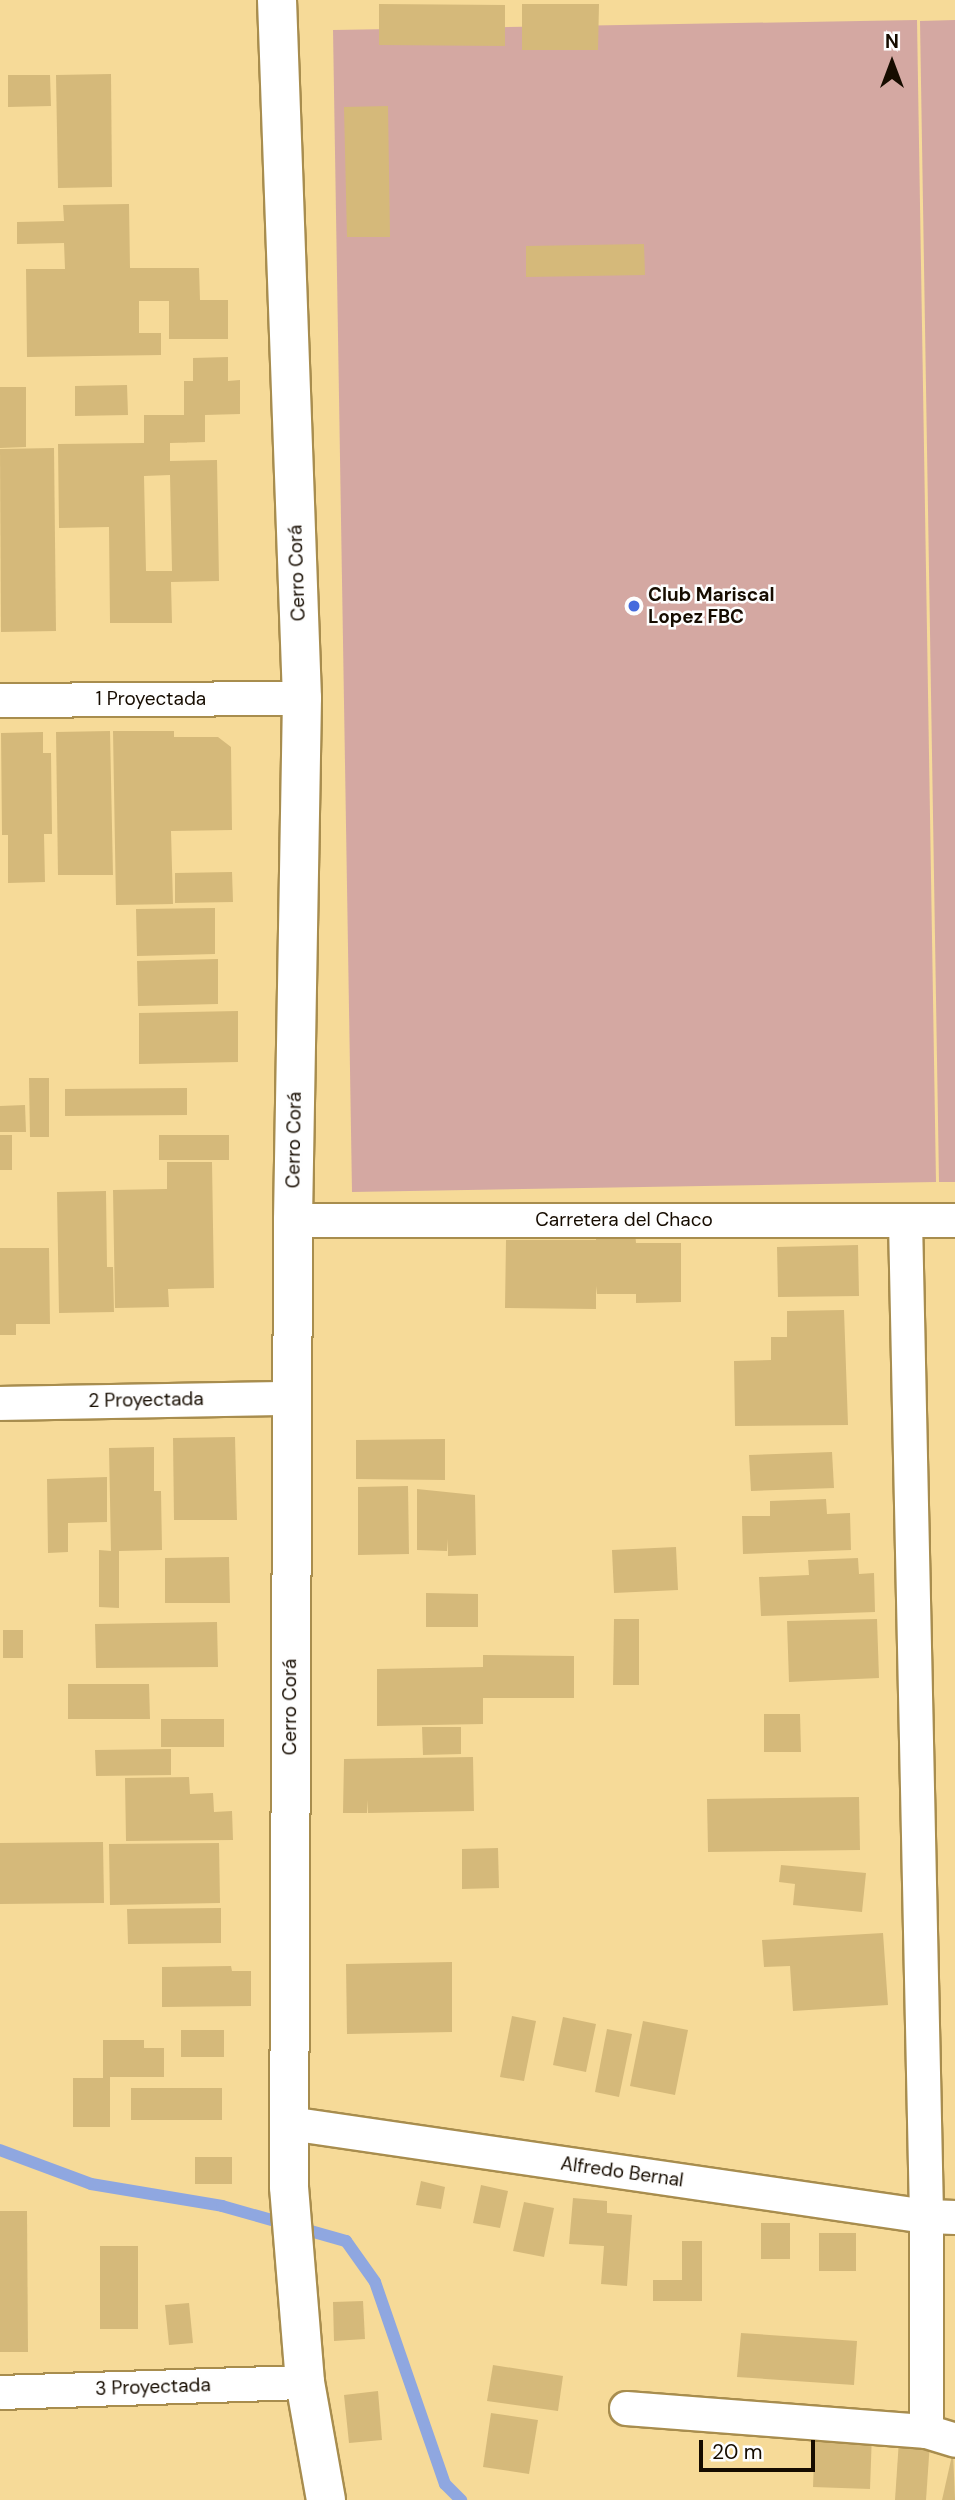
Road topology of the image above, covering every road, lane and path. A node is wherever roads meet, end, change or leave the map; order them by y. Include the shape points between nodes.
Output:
1 (277, 0) edge
2 (302, 698) junction
3 (0, 700) edge
4 (293, 1220) junction
5 (905, 1220) junction
6 (955, 1220) edge
7 (292, 1398) junction
8 (0, 1403) edge
9 (289, 2123) junction
10 (941, 2216) edge
11 (305, 2382) junction
12 (0, 2392) edge
13 (625, 2408) dead end
14 (941, 2435) edge
15 (326, 2500) edge

1 - 2 street, Cerro Corá
2 - 3 street, 1 Proyectada
2 - 4 street, Cerro Corá
4 - 5 street, Carretera del Chaco
4 - 7 street, Cerro Corá
5 - 6 street, Carretera del Chaco
5 - 10 street
7 - 8 street, 2 Proyectada
7 - 9 street, Cerro Corá
9 - 10 street, Alfredo Bernal
9 - 11 street, Cerro Corá via 289,2187
10 - 14 street
11 - 12 street, 3 Proyectada
11 - 15 street, Cerro Corá
13 - 14 street

